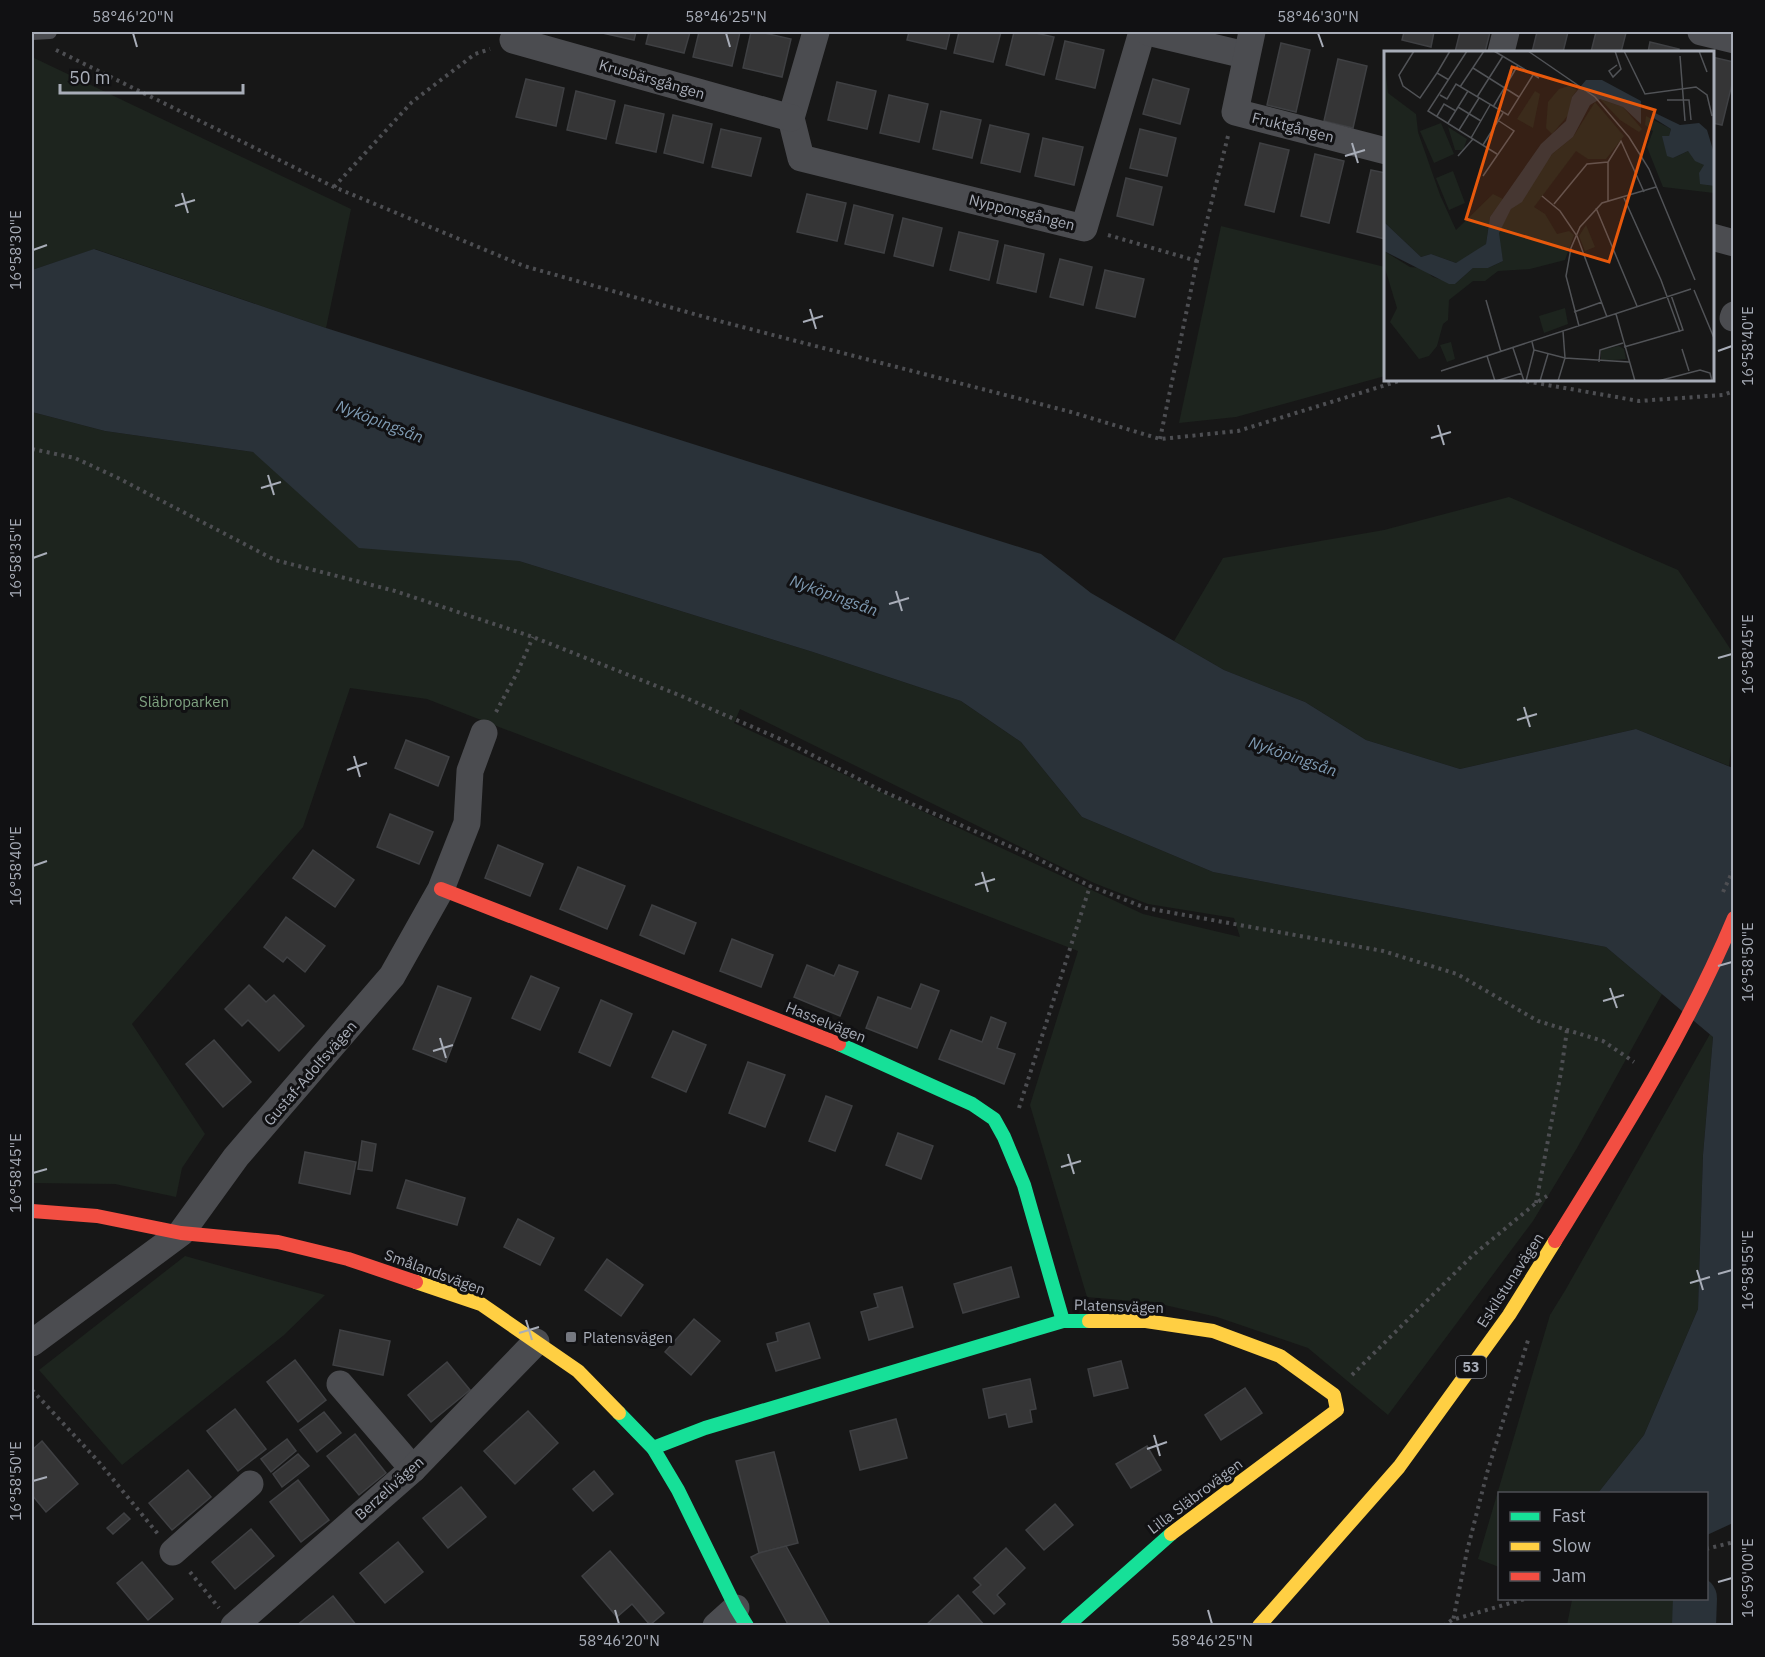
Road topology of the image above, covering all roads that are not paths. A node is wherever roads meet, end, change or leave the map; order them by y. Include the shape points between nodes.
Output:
1 (50, 32) edge
2 (816, 32) edge
3 (1142, 32) edge
4 (1148, 32) edge
5 (1506, 32) edge
6 (1701, 32) edge
7 (32, 33) edge
8 (513, 40) road end
9 (1734, 40) edge
10 (1249, 43) edge
11 (1501, 51) edge
12 (791, 118) junction
13 (1384, 150) edge
14 (1714, 237) edge
15 (1734, 243) edge
16 (484, 733) road end
17 (441, 890) junction
18 (1734, 918) edge
19 (32, 1211) edge
20 (181, 1233) junction
21 (1063, 1321) junction
22 (536, 1342) junction
23 (32, 1343) edge
24 (340, 1384) dead end
25 (1334, 1395) joint
26 (653, 1448) junction
27 (413, 1469) junction
28 (250, 1484) dead end
29 (173, 1551) road end
30 (733, 1620) edge
31 (234, 1625) edge
32 (1260, 1625) edge
33 (1067, 1626) edge

1 - 7 lane
2 - 12 street
3 - 12 street, Nypponsgången via 1084,228 801,158
4 - 10 street
5 - 11 street
6 - 9 street
8 - 12 street, Krusbärsgången
10 - 13 street, Fruktgången via 1234,112
14 - 15 street
16 - 17 street, Gustaf-Adolfsvägen via 470,771 467,824
17 - 20 street, Gustaf-Adolfsvägen via 392,976 236,1157
17 - 21 street, Hasselvägen via 828,1039 972,1104 993,1119 1004,1137 1024,1185
18 - 32 street, Eskilstunavägen / 53 via 1711,973 1650,1088 1509,1315 1399,1467
19 - 20 street, Smålandsvägen via 97,1216
20 - 22 street, Smålandsvägen via 278,1242 348,1260 481,1304
20 - 23 street, Gustaf-Adolfsvägen
21 - 25 street, Platensvägen via 1146,1321 1213,1331 1280,1356
21 - 26 street, Platensvägen via 705,1428
22 - 26 street, Smålandsvägen via 578,1371
22 - 27 street, Berzelivägen
24 - 27 street
25 - 33 street, Lilla Släbrovägen via 1337,1410 1162,1540
26 - 30 street, Smålandsvägen via 678,1490
27 - 31 street, Berzelivägen
28 - 29 street

